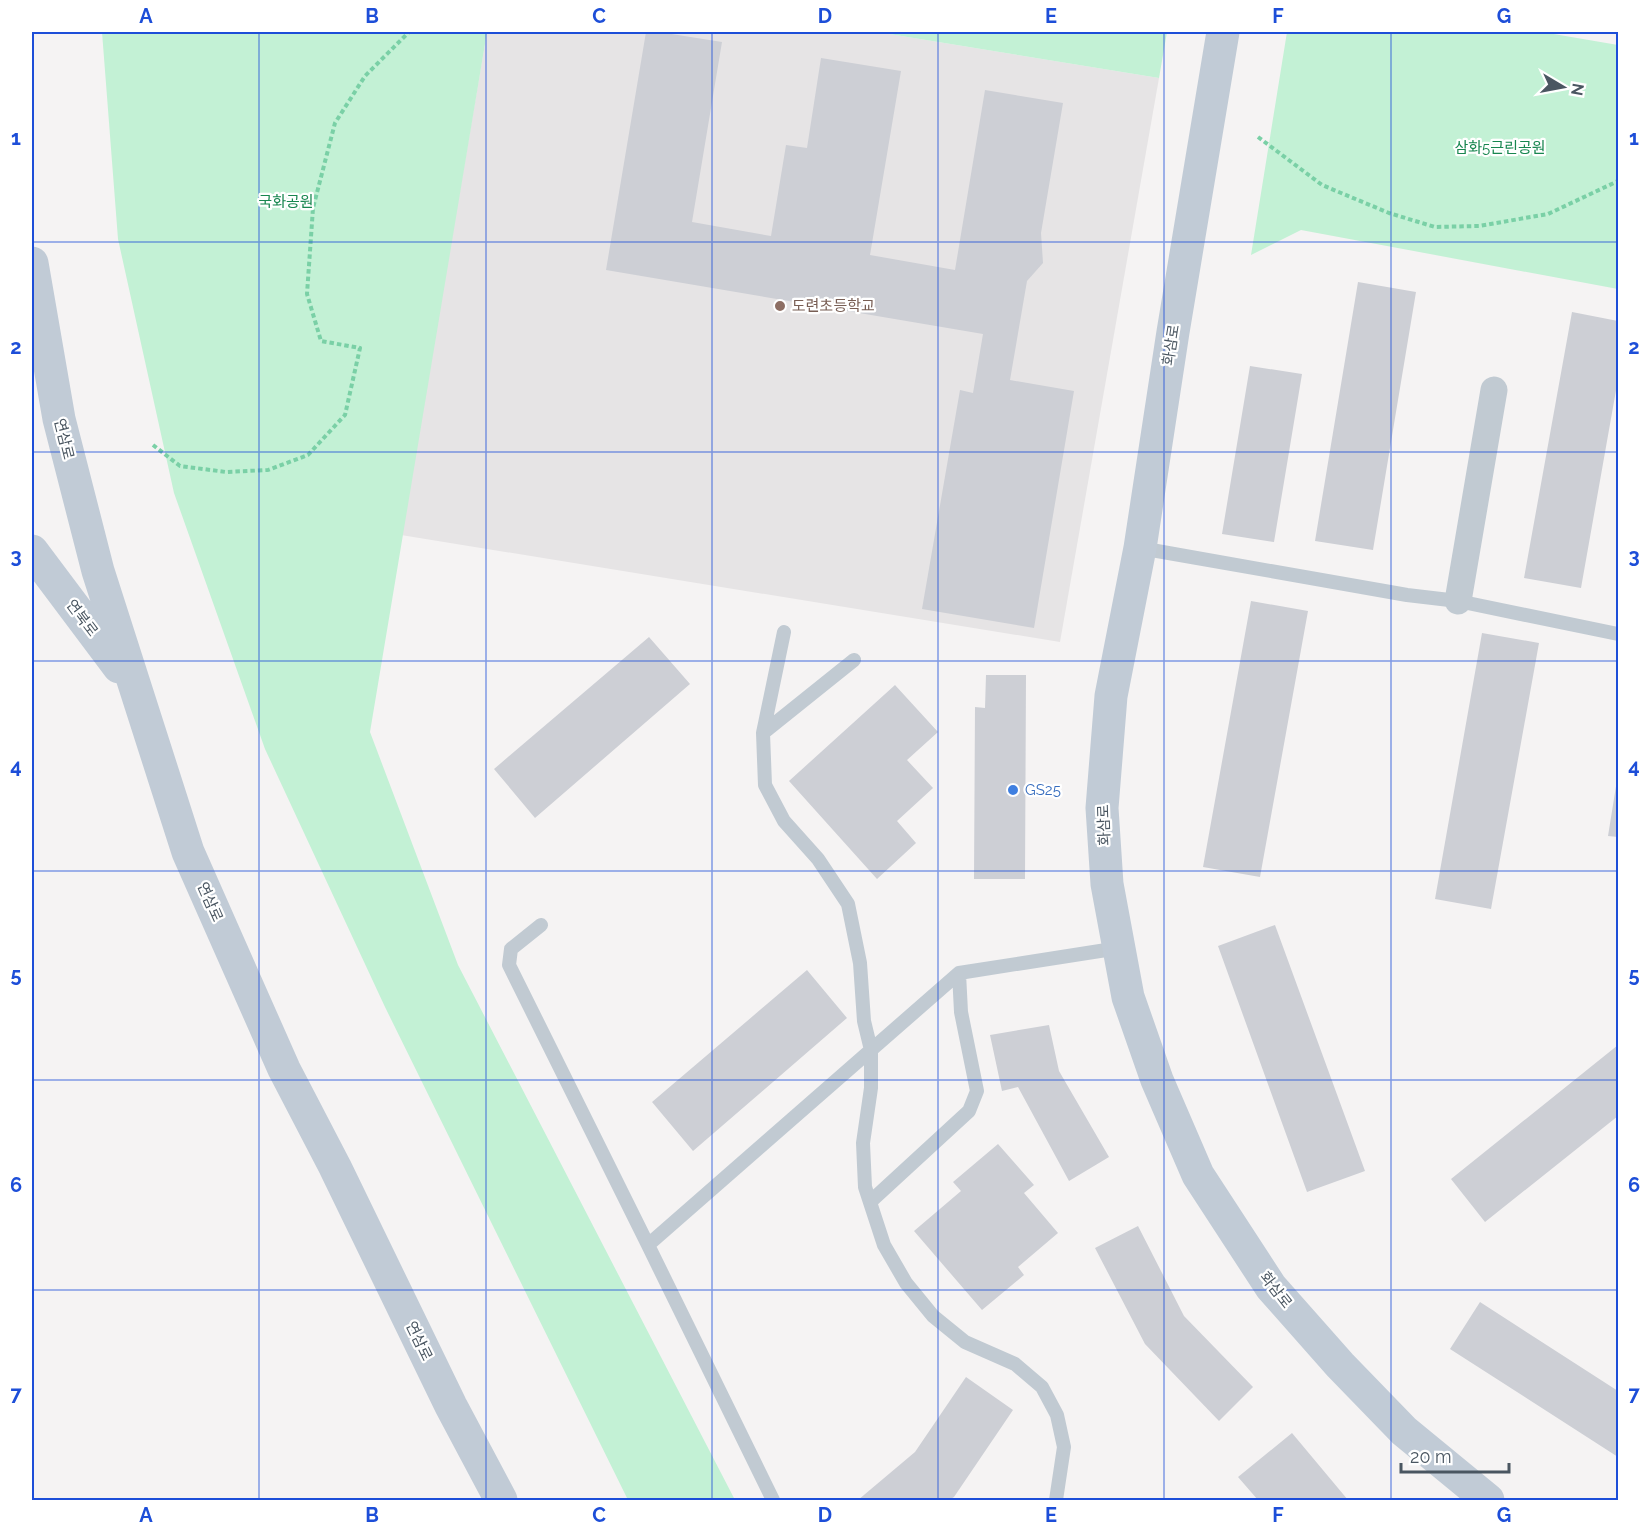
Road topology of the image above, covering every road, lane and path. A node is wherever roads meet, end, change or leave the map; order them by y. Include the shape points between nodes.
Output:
1 (409, 32) edge
2 (1222, 32) edge
3 (1258, 137) dead end
4 (1618, 181) edge
5 (32, 263) edge
6 (1494, 390) dead end
7 (153, 445) dead end
8 (1140, 548) junction
9 (32, 551) edge
10 (1458, 601) junction
11 (784, 632) dead end
12 (1618, 634) edge
13 (854, 660) dead end
14 (133, 685) junction
15 (763, 733) junction
16 (541, 925) dead end
17 (1119, 948) junction
18 (959, 973) junction
19 (871, 1050) junction
20 (870, 1202) junction
21 (648, 1245) junction
22 (501, 1500) edge
23 (773, 1500) edge
24 (1056, 1500) edge
25 (1488, 1500) edge

1 - 7 path via 365,76 335,123 313,208 307,294 321,341 360,348 345,415 309,455 268,470 226,472 180,466
2 - 8 street, 화삼로
3 - 4 path via 1322,185 1435,227 1479,226 1548,214
5 - 14 street, 연삼로 via 59,419 98,571
6 - 10 street
8 - 10 lane
8 - 17 street, 화삼로 via 1111,696 1102,808 1107,885
9 - 14 street, 연북로
10 - 12 lane
11 - 15 lane
13 - 15 lane
14 - 22 street, 연삼로 via 188,852 238,968 284,1069
15 - 19 lane via 765,785 783,821 819,859 848,904
16 - 21 lane via 511,950 509,965
17 - 18 lane
17 - 25 street, 화삼로 via 1128,997 1157,1080 1198,1175 1271,1287 1404,1431
18 - 19 lane
18 - 20 lane via 977,1091 969,1111
19 - 20 lane via 871,1088 863,1143 865,1187
19 - 21 lane
20 - 24 lane via 884,1245 906,1283 933,1316 965,1342 1015,1364 1042,1387 1057,1415 1064,1447
21 - 23 lane

